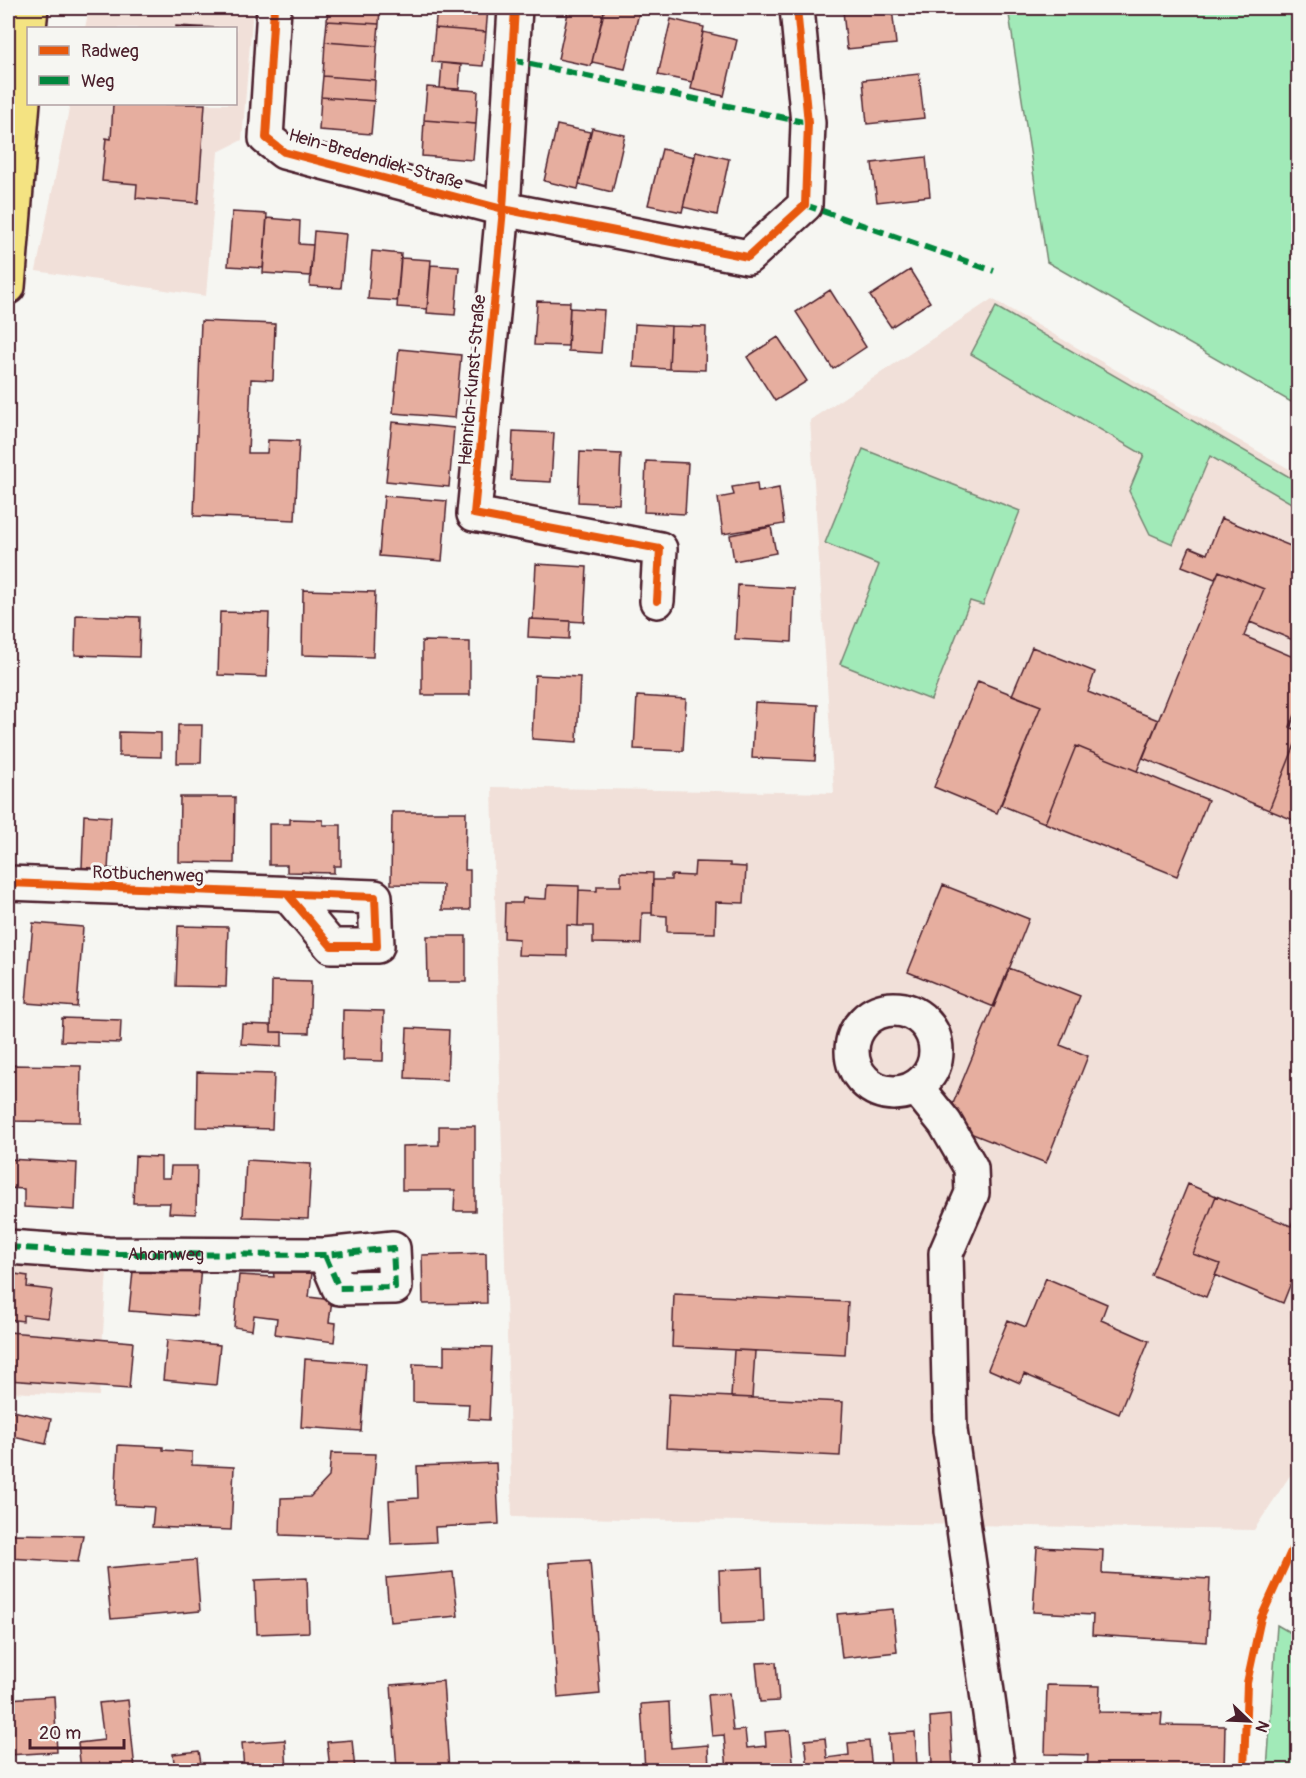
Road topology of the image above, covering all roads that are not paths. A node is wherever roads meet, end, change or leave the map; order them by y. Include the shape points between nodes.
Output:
1 (31, 8) edge
2 (274, 8) edge
3 (515, 8) edge
4 (796, 8) edge
5 (29, 27) edge
6 (8, 48) edge
7 (27, 49) edge
8 (27, 61) edge
9 (503, 209) junction
10 (8, 287) edge
11 (657, 601) dead end
12 (8, 883) edge
13 (288, 895) dead end
14 (916, 1087) dead end
15 (8, 1246) edge
16 (325, 1255) dead end
17 (998, 1770) edge

1 - 5 main road
2 - 9 street, Hein-Bredendiek-Straße via 266,138 284,152
3 - 9 street, Heinrich-Kunst-Straße
4 - 9 street via 808,123 805,205 748,257
6 - 7 street
8 - 10 main road
9 - 11 street, Heinrich-Kunst-Straße via 474,514 660,549
12 - 13 street, Rotbuchenweg
14 - 17 street via 945,1123 971,1168 972,1193 946,1253 950,1430
15 - 16 street, Ahornweg via 108,1254

